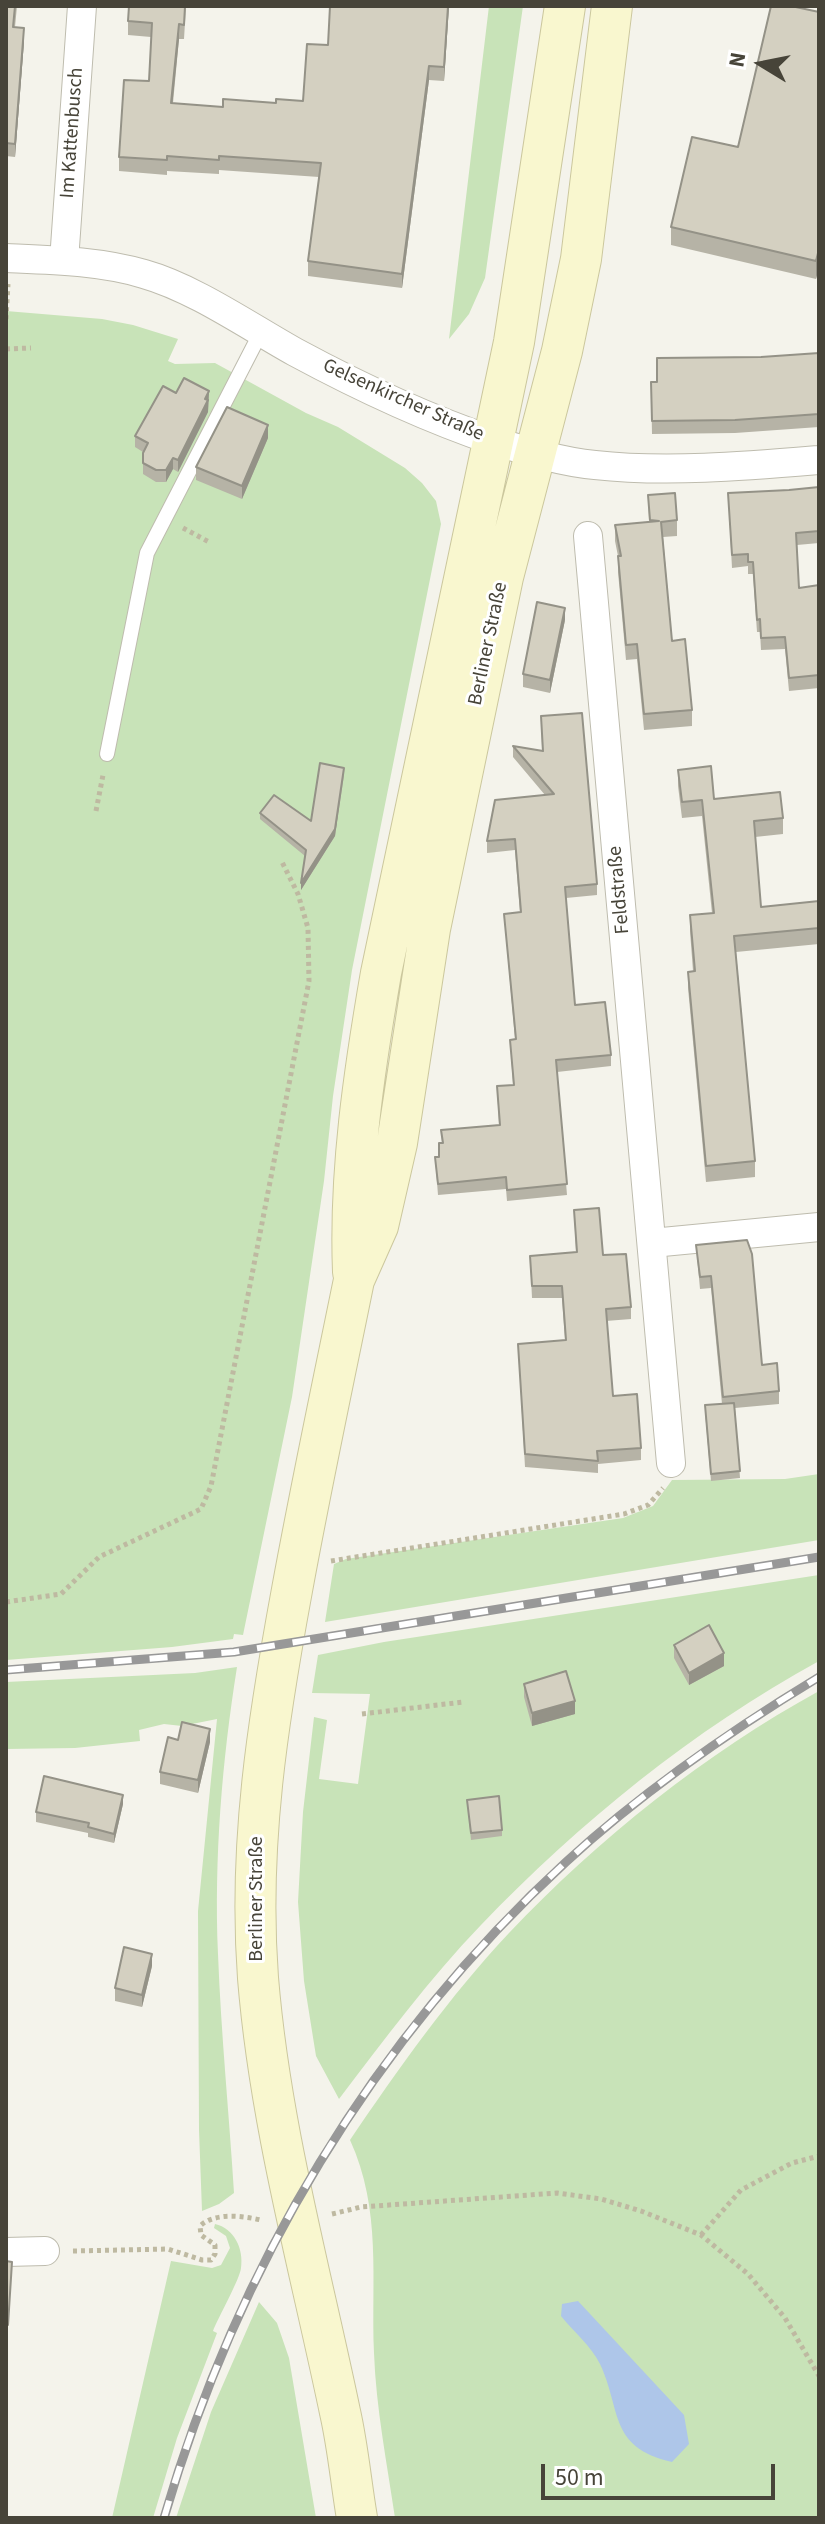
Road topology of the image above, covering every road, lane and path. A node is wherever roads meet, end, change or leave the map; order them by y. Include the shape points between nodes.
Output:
1 (82, 6) edge
2 (565, 6) edge
3 (612, 6) edge
4 (6, 258) edge
5 (64, 261) junction
6 (261, 332) junction
7 (31, 348) dead end
8 (6, 349) edge
9 (495, 441) junction
10 (535, 451) junction
11 (819, 460) edge
12 (164, 518) junction
13 (588, 536) dead end
14 (211, 543) dead end
15 (107, 754) dead end
16 (103, 775) dead end
17 (96, 811) dead end
18 (282, 862) dead end
19 (819, 1227) edge
20 (652, 1243) junction
21 (354, 1280) junction
22 (671, 1463) joint
23 (330, 1561) dead end
24 (6, 1602) edge
25 (463, 1702) dead end
26 (362, 1714) dead end
27 (819, 2156) edge
28 (361, 2207) dead end
29 (298, 2227) junction
30 (701, 2235) junction
31 (45, 2251) joint
32 (6, 2252) edge
33 (819, 2376) edge
34 (357, 2518) edge

1 - 5 street, Im Kattenbusch
2 - 9 main road, Berliner Straße
3 - 10 main road, Berliner Straße via 581,259
4 - 5 street, Gelsenkircher Straße
5 - 6 street, Gelsenkircher Straße via 147,275
6 - 9 street, Gelsenkircher Straße via 384,396
6 - 12 lane
7 - 8 path
9 - 10 street, Gelsenkircher Straße
9 - 21 main road, Berliner Straße via 381,973 351,1221
10 - 11 street, Gelsenkircher Straße via 593,465 657,468
10 - 21 main road, Berliner Straße via 506,563 430,929 397,1143 378,1226
12 - 14 path
12 - 15 lane via 147,553
13 - 20 street, Feldstraße
16 - 17 path
18 - 24 path via 308,928 309,981 211,1486 201,1509 99,1557 61,1594
19 - 20 street
20 - 22 street, Feldstraße
21 - 29 main road, Berliner Straße via 271,1703 256,1850 258,1977
22 - 23 path via 659,1494 636,1511
25 - 26 path
27 - 30 path via 792,2163 741,2190
28 - 30 path via 557,2193 601,2199
29 - 31 path via 241,2216 207,2220 200,2226 201,2235 215,2245 211,2260 168,2249
29 - 34 main road, Berliner Straße via 341,2416
30 - 33 path via 748,2274 785,2318
31 - 32 street

